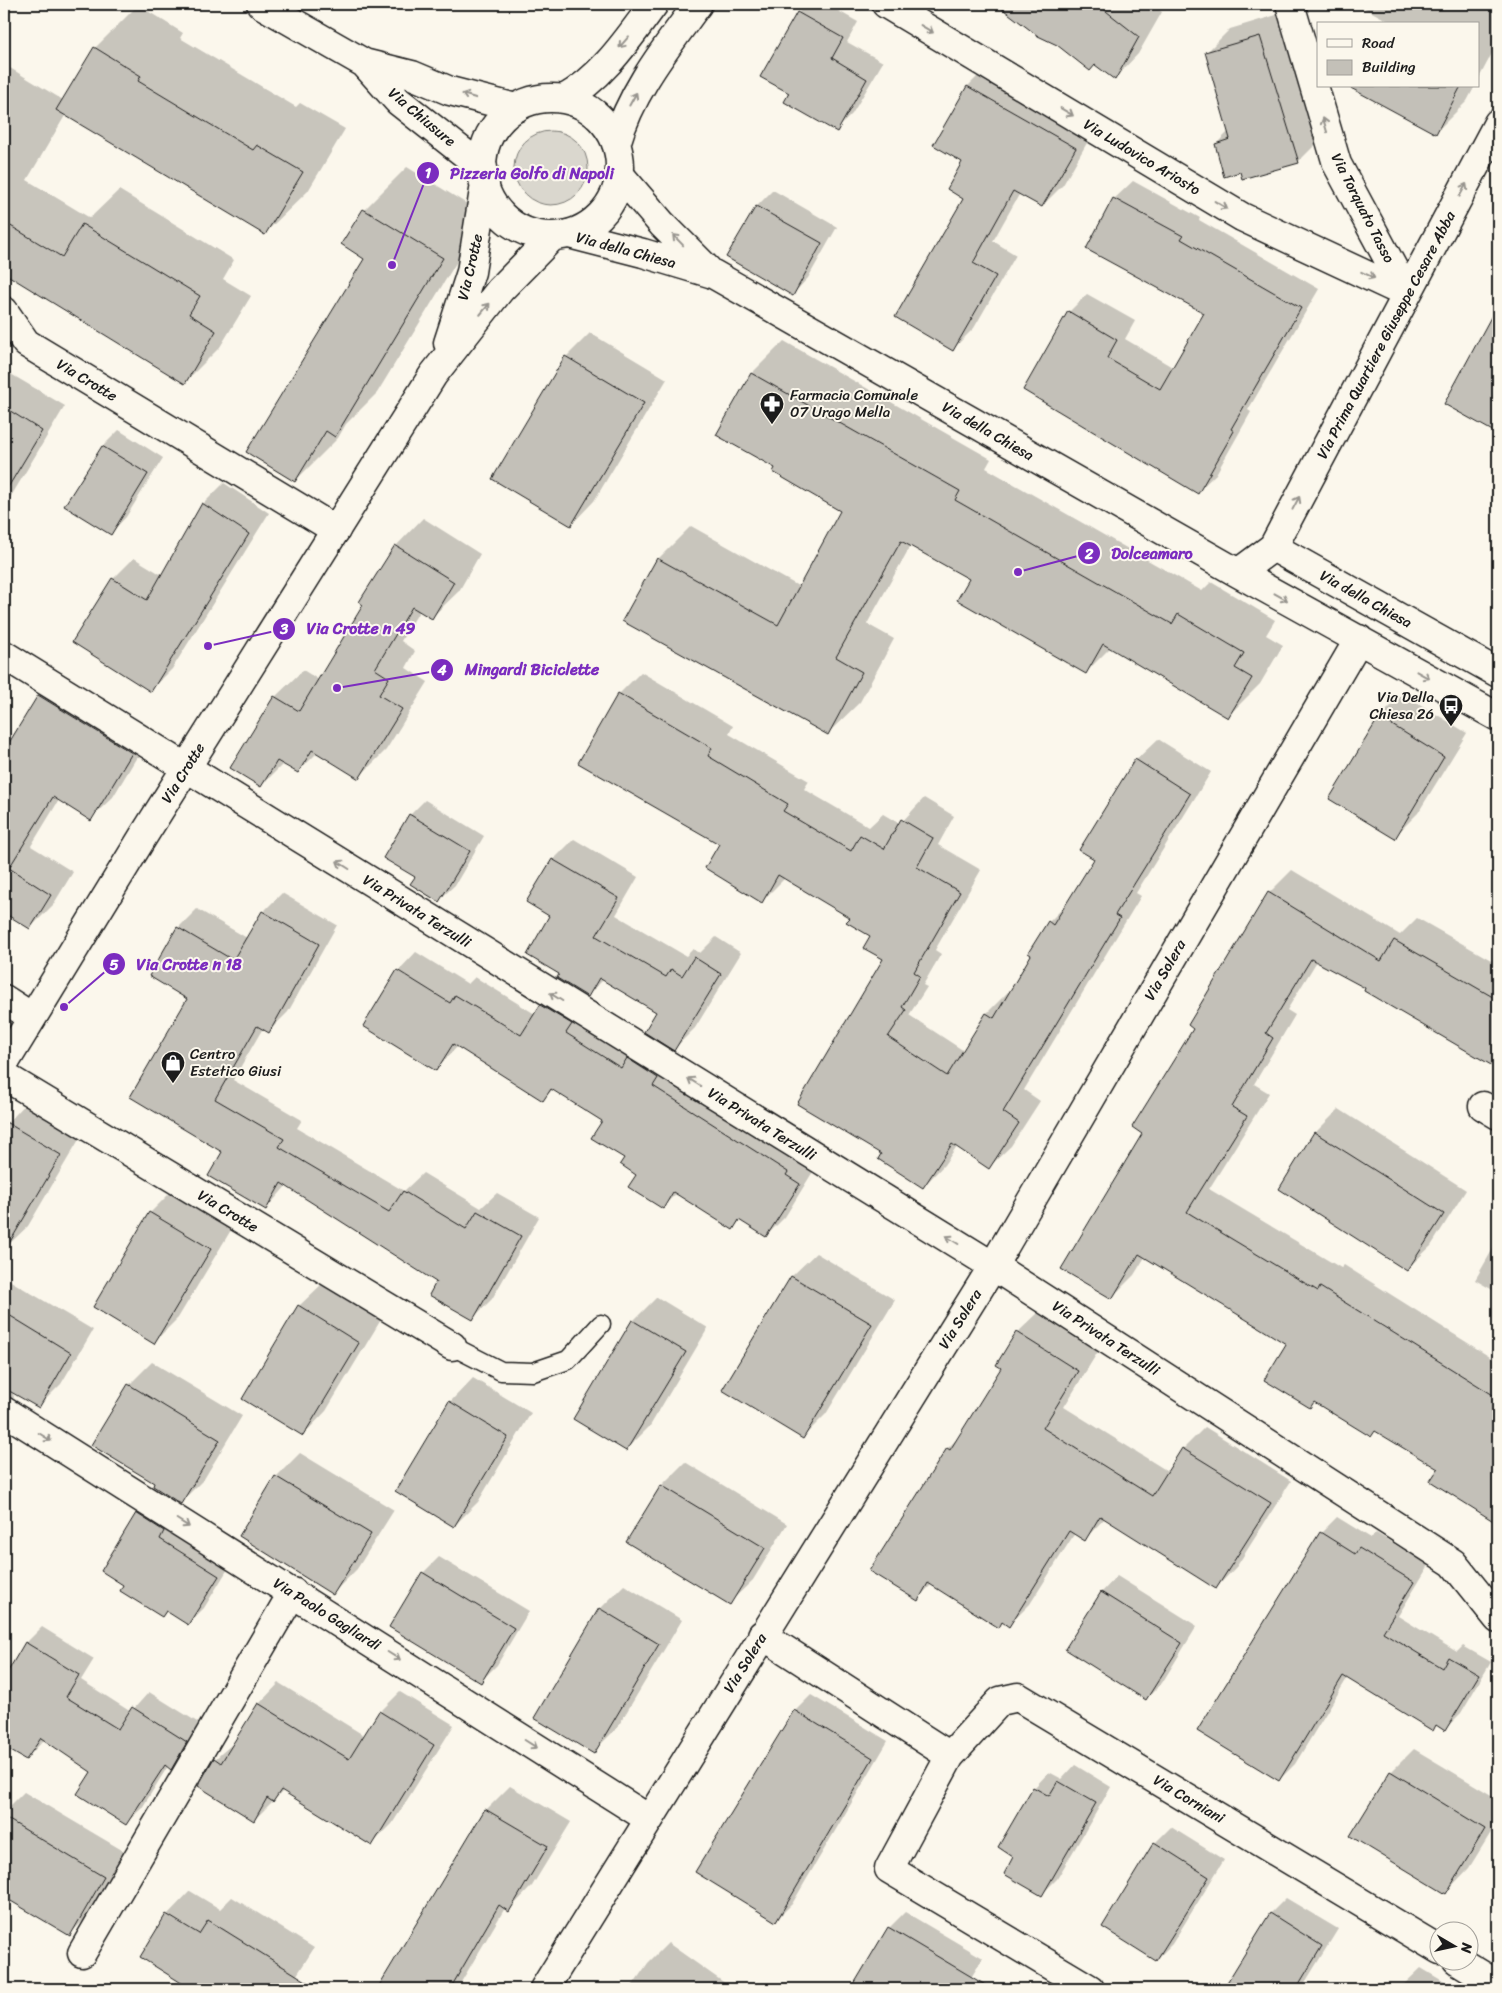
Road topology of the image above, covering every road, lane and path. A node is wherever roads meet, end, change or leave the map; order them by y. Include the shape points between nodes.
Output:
1 (261, 4) edge
2 (654, 4) edge
3 (698, 4) edge
4 (886, 4) edge
5 (1290, 4) edge
6 (364, 63) junction
7 (564, 99) junction
8 (516, 108) junction
9 (1498, 123) edge
10 (616, 144) junction
11 (620, 175) junction
12 (484, 176) junction
13 (561, 235) junction
14 (713, 274) junction
15 (1407, 294) junction
16 (4, 311) edge
17 (433, 375) junction
18 (336, 530) junction
19 (1273, 546) junction
20 (1238, 574) junction
21 (1359, 639) junction
22 (4, 655) edge
23 (1498, 673) edge
24 (1498, 717) edge
25 (186, 769) junction
26 (4, 1000) edge
27 (32, 1017) junction
28 (4, 1064) edge
29 (4, 1076) edge
30 (993, 1266) junction
31 (601, 1324) dead end
32 (452, 1346) joint
33 (4, 1411) edge
34 (293, 1592) junction
35 (1498, 1619) edge
36 (762, 1635) junction
37 (950, 1756) junction
38 (650, 1819) junction
39 (1430, 1944) edge
40 (82, 1953) dead end
41 (1473, 1970) edge
42 (1498, 1985) edge
43 (544, 1989) edge
44 (1090, 1989) edge

1 - 6 street, Via Chiusure
2 -> 7 street via 596,77
10 -> 3 street via 640,88
4 -> 15 street, Via Ludovico Ariosto via 1242,217
15 -> 5 street, Via Torquato Tasso via 1337,164
8 -> 6 street, Via Chiusure
6 - 12 street, Via Chiusure via 398,101
7 - 8 street via 547,98
7 - 10 street via 596,115
8 - 12 street via 491,134 485,150
15 -> 9 street, Via Prima Quartiere Giuseppe Cesare Abba
10 - 11 street
11 - 13 street via 616,191 598,218 584,228
14 -> 11 street, Via della Chiesa via 662,224
12 - 13 street via 490,199 510,222 530,232
12 - 17 street, Via Crotte via 471,272 452,333
13 - 14 street, Via della Chiesa
17 -> 13 street, Via Crotte via 500,290
14 - 20 street, Via della Chiesa
19 -> 15 street, Via Prima Quartiere Giuseppe Cesare Abba
16 - 18 street, Via Crotte via 26,343
17 - 18 street, Via Crotte
18 - 25 street, Via Crotte
19 - 20 street
19 - 23 street, Via della Chiesa
20 -> 21 street, Via della Chiesa
21 -> 24 street, Via della Chiesa
21 - 30 street, Via Solera
22 - 25 street, Via Privata Terzulli
25 - 27 street, Via Crotte
30 -> 25 street, Via Privata Terzulli
26 - 27 street
27 - 28 street, Via Crotte
29 - 32 street, Via Crotte
30 - 35 street, Via Privata Terzulli via 1453,1563
30 - 36 street, Via Solera
31 - 32 lane via 568,1360 534,1372 501,1371
33 -> 34 street, Via Paolo Gagliardi
34 -> 38 street, Via Paolo Gagliardi
34 - 40 street
36 - 37 street
36 - 38 street, Via Solera
37 - 39 street, Via Corniani via 1000,1701 1018,1696
37 - 44 street, Via Corniani via 889,1869
38 - 43 street, Via Solera
41 - 42 street

